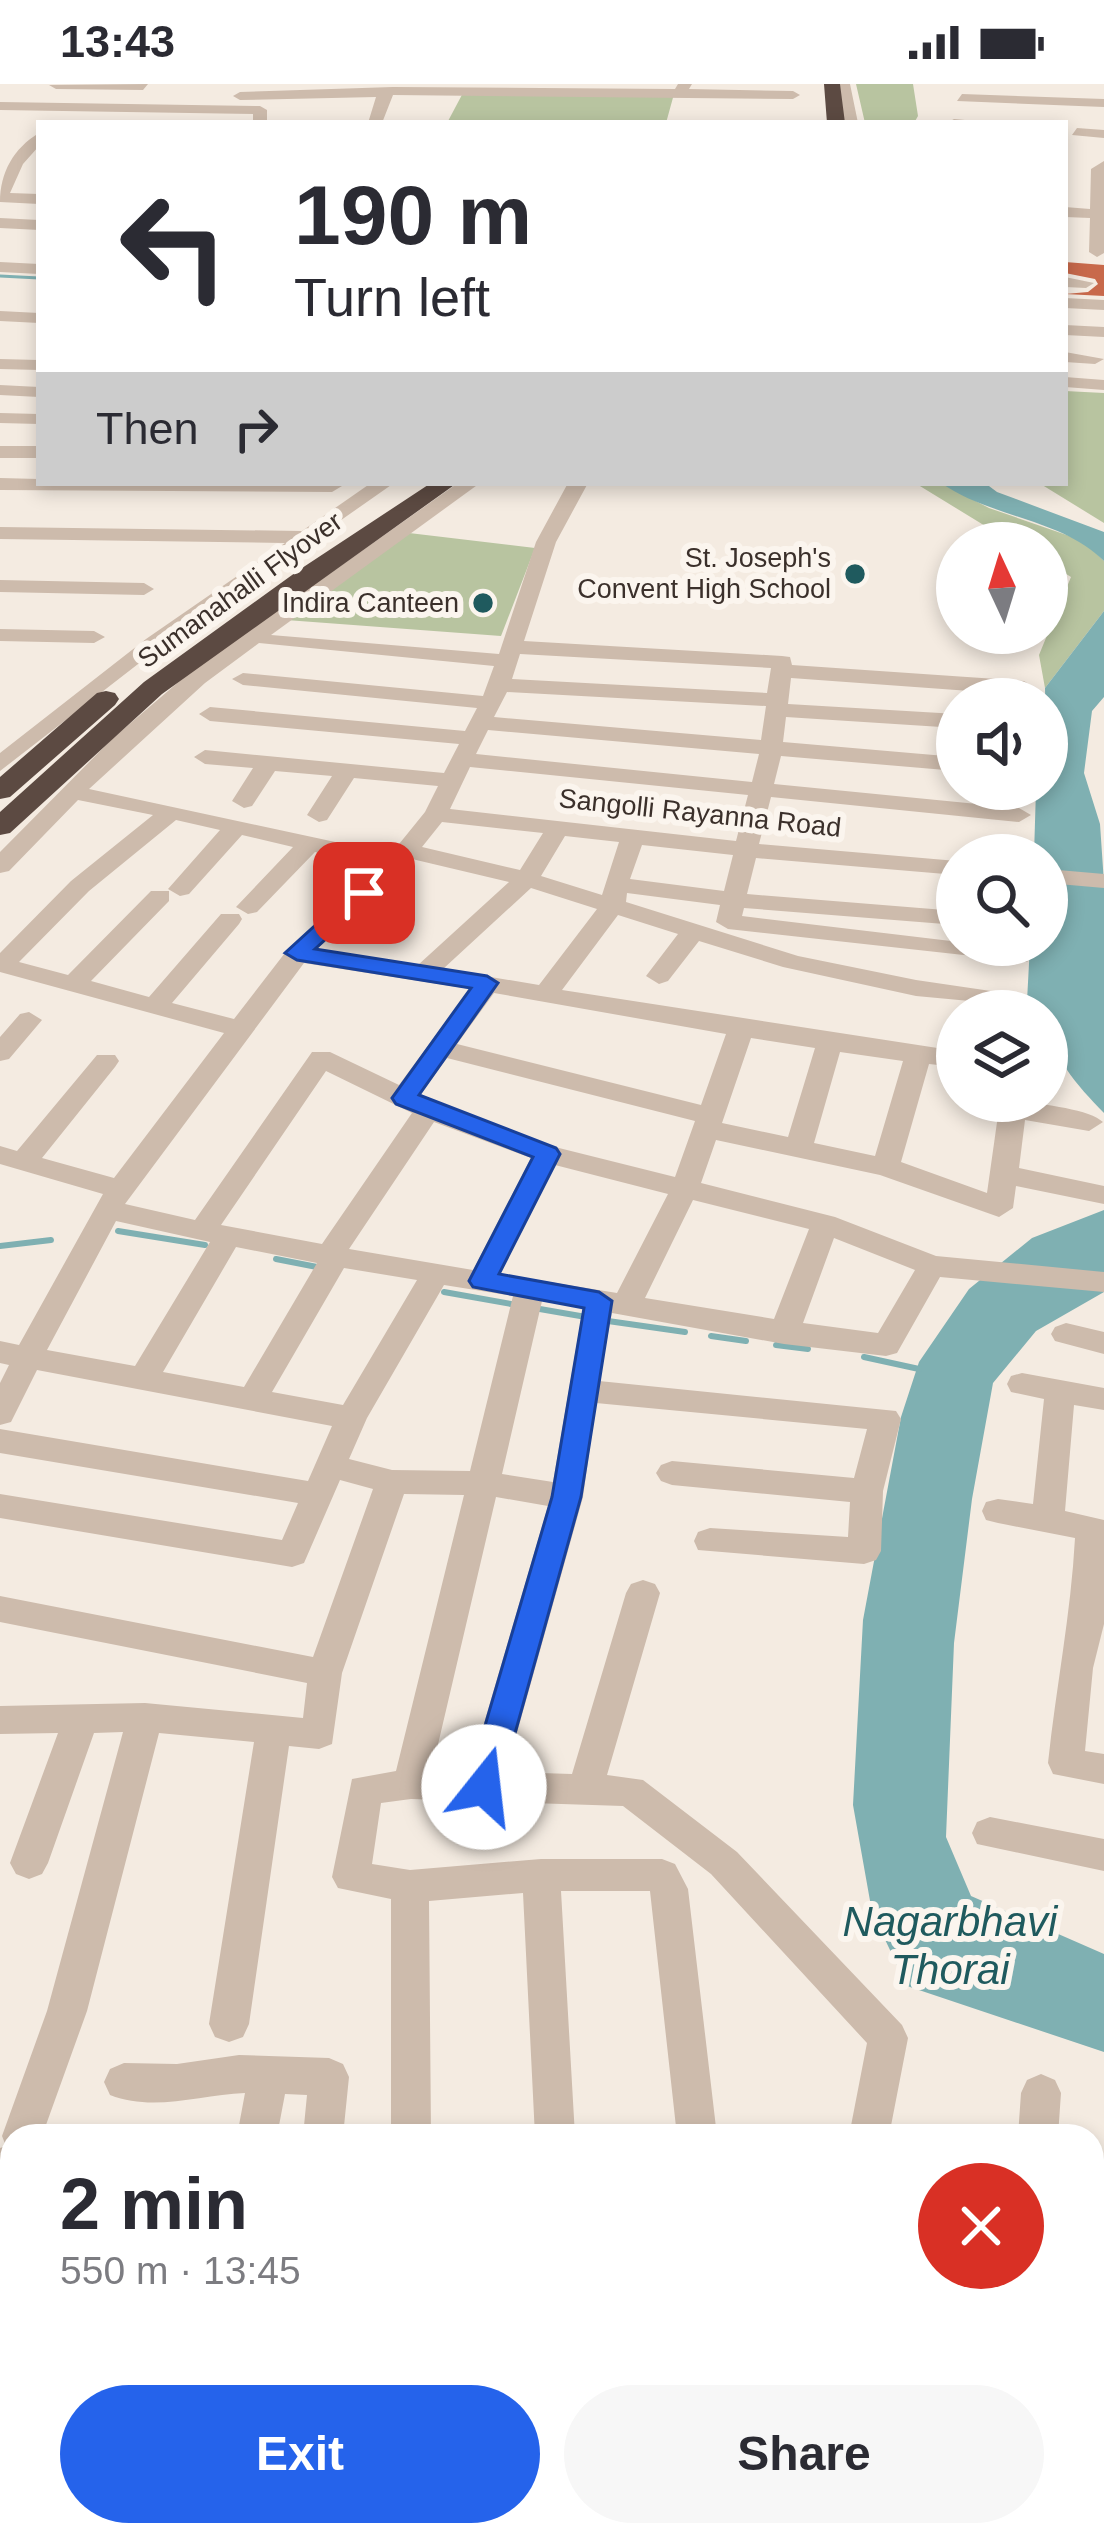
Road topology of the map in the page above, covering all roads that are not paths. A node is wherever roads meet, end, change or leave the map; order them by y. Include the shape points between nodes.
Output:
1 (814, 84) edge
2 (832, 84) edge
3 (843, 84) edge
4 (442, 87) edge
5 (509, 87) edge
6 (576, 87) edge
7 (682, 88) edge
8 (144, 89) edge
9 (0, 91) edge
10 (1012, 92) edge
11 (794, 96) edge
12 (291, 97) edge
13 (382, 97) junction
14 (962, 98) dead end
15 (53, 99) edge
16 (1034, 100) junction
17 (1104, 103) edge
18 (0, 106) edge
19 (260, 116) edge
20 (376, 120) edge
21 (818, 120) edge
22 (836, 120) edge
23 (849, 120) edge
24 (1033, 120) edge
25 (1077, 132) dead end
26 (1104, 134) edge
27 (36, 142) edge
28 (1104, 165) edge
29 (10, 173) edge
30 (0, 197) edge
31 (36, 199) edge
32 (1068, 212) edge
33 (1101, 213) edge
34 (0, 223) edge
35 (36, 225) edge
36 (0, 253) edge
37 (36, 255) edge
38 (1094, 255) edge
39 (0, 267) edge
40 (36, 269) edge
41 (0, 280) edge
42 (36, 281) edge
43 (1068, 282) edge
44 (1086, 283) dead end
45 (1068, 303) edge
46 (1104, 305) edge
47 (0, 316) edge
48 (36, 318) edge
49 (1068, 330) edge
50 (1104, 332) edge
51 (1068, 356) edge
52 (1095, 359) dead end
53 (0, 364) edge
54 (36, 365) edge
55 (1068, 382) edge
56 (1104, 385) edge
57 (0, 390) edge
58 (36, 392) edge
59 (0, 418) edge
60 (36, 419) edge
61 (0, 452) edge
62 (36, 452) edge
63 (0, 484) edge
64 (167, 486) edge
65 (380, 486) edge
66 (410, 486) edge
67 (442, 486) edge
68 (466, 486) edge
69 (559, 486) edge
70 (577, 486) edge
71 (108, 510) edge
72 (0, 532) edge
73 (304, 537) junction
74 (545, 542) junction
75 (0, 586) edge
76 (144, 589) dead end
77 (0, 634) edge
78 (94, 637) dead end
79 (268, 641) dead end
80 (783, 671) junction
81 (243, 679) dead end
82 (936, 682) edge
83 (129, 697) junction
84 (778, 705) junction
85 (486, 712) junction
86 (210, 714) dead end
87 (936, 719) edge
88 (771, 750) junction
89 (205, 757) dead end
90 (936, 762) edge
91 (0, 764) edge
92 (266, 766) junction
93 (347, 771) junction
94 (762, 790) junction
95 (0, 791) edge
96 (71, 792) junction
97 (244, 802) dead end
98 (172, 812) junction
99 (436, 814) junction
100 (319, 815) dead end
101 (1018, 815) dead end
102 (0, 827) edge
103 (236, 827) junction
104 (557, 829) junction
105 (633, 837) junction
106 (309, 844) junction
107 (749, 850) junction
108 (403, 857) junction
109 (0, 866) edge
110 (936, 866) edge
111 (1068, 878) edge
112 (527, 879) junction
113 (1104, 881) edge
114 (615, 895) junction
115 (936, 918) edge
116 (718, 923) junction
117 (936, 948) edge
118 (297, 953) junction
119 (426, 971) junction
120 (659, 976) dead end
121 (487, 983) junction
122 (74, 985) junction
123 (936, 991) edge
124 (545, 995) junction
125 (154, 1006) junction
126 (29, 1020) dead end
127 (240, 1029) junction
128 (741, 1029) junction
129 (830, 1042) junction
130 (440, 1048) junction
131 (0, 1053) edge
132 (918, 1055) junction
133 (936, 1057) edge
134 (106, 1061) dead end
135 (416, 1104) junction
136 (1068, 1118) edge
137 (1012, 1122) edge
138 (709, 1123) junction
139 (1089, 1123) dead end
140 (799, 1148) junction
141 (547, 1154) junction
142 (12, 1158) edge
143 (886, 1167) junction
144 (1004, 1174) junction
145 (685, 1188) junction
146 (1104, 1195) edge
147 (115, 1199) junction
148 (825, 1224) junction
149 (214, 1234) junction
150 (333, 1256) junction
151 (932, 1265) junction
152 (435, 1274) junction
153 (482, 1281) junction
154 (1104, 1282) edge
155 (530, 1289) junction
156 (613, 1304) junction
157 (784, 1333) junction
158 (1066, 1334) dead end
159 (1104, 1343) edge
160 (15, 1354) edge
161 (142, 1381) junction
162 (1022, 1384) dead end
163 (1060, 1390) junction
164 (582, 1391) junction
165 (1104, 1399) edge
166 (252, 1400) junction
167 (0, 1414) edge
168 (351, 1418) junction
169 (0, 1441) edge
170 (672, 1473) dead end
171 (322, 1480) junction
172 (392, 1482) junction
173 (484, 1483) junction
174 (867, 1491) junction
175 (567, 1497) junction
176 (0, 1506) edge
177 (998, 1511) dead end
178 (1048, 1520) junction
179 (1098, 1532) edge
180 (710, 1541) dead end
181 (643, 1593) dead end
182 (0, 1609) edge
183 (1095, 1625) edge
184 (325, 1673) junction
185 (145, 1717) junction
186 (81, 1718) junction
187 (0, 1720) edge
188 (274, 1729) junction
189 (1104, 1769) edge
190 (410, 1784) junction
191 (484, 1787) junction
192 (585, 1790) junction
193 (990, 1833) dead end
194 (1104, 1855) edge
195 (28, 1863) dead end
196 (542, 1875) junction
197 (410, 1886) junction
198 (229, 2024) dead end
199 (268, 2075) junction
200 (124, 2083) dead end
201 (1041, 2093) dead end
202 (26, 2124) edge
203 (259, 2124) edge
204 (324, 2124) edge
205 (411, 2124) edge
206 (554, 2124) edge
207 (696, 2124) edge
208 (870, 2124) edge
209 (1039, 2124) edge

1 - 21 highway
2 - 22 highway
3 - 23 street
4 - 5 street
4 - 13 street
5 - 6 street
6 - 7 street
7 - 11 street
8 - 12 street
8 - 15 street
9 - 15 street
10 - 14 street
10 - 16 street
12 - 13 street
12 - 19 street
13 - 20 street
15 - 18 street
15 - 19 street
16 - 17 street
16 - 24 street
25 - 26 street
27 - 29 street
28 - 33 street
29 - 30 street
30 - 31 street
32 - 33 street
33 - 38 street
34 - 35 street
36 - 37 street
39 - 40 street
41 - 42 street
43 - 44 street
45 - 46 street
47 - 48 street
49 - 50 street
51 - 52 street
53 - 54 street
55 - 56 street
57 - 58 street
59 - 60 street
61 - 62 street
63 - 71 street
64 - 71 street
65 - 73 street
66 - 83 highway, Sumanahalli Flyover via 204,623
67 - 83 highway, Sumanahalli Flyover
68 - 83 street via 217,662
69 - 74 street via 544,517
70 - 74 street
71 - 72 street
71 - 73 street
73 - 83 street
74 - 85 street
75 - 76 street
77 - 78 street
79 - 85 street
80 - 82 street
80 - 84 street
80 - 85 street via 782,662
81 - 85 street
83 - 91 street
83 - 95 highway
83 - 96 street
83 - 102 highway
84 - 85 street
84 - 87 street
84 - 88 street
85 - 86 street
85 - 88 street
85 - 93 street
85 - 94 street
85 - 99 street
88 - 90 street
88 - 94 street
89 - 92 street
92 - 93 street
92 - 97 street
93 - 100 street
94 - 101 street
94 - 107 street
96 - 98 street
96 - 109 street
98 - 103 street
98 - 122 street via 80,886 2,965
99 - 104 street, Sangolli Rayanna Road
99 - 108 street
103 - 106 street
103 - 122 street
104 - 105 street, Sangolli Rayanna Road
104 - 112 street
105 - 107 street, Sangolli Rayanna Road
105 - 114 street
106 - 108 street
106 - 125 street
107 - 110 street, Sangolli Rayanna Road
107 - 116 street
108 - 112 street
108 - 118 street
111 - 113 street
112 - 114 street
112 - 119 street
114 - 116 street
114 - 116 street
114 - 124 street
115 - 116 street
116 - 117 street
116 - 120 street
116 - 123 street via 792,962
118 - 119 street
118 - 127 street
119 - 121 street
121 - 124 street
121 - 130 street
122 - 125 street
124 - 128 street
125 - 127 street
126 - 131 street
127 - 147 street
128 - 129 street
128 - 138 street
129 - 132 street
129 - 140 street
130 - 135 street
130 - 138 street
132 - 133 street
132 - 143 street
134 - 142 street
135 - 141 street
135 - 149 street via 321,1058
135 - 150 street
136 - 139 street
137 - 144 street
138 - 140 street
138 - 145 street
140 - 143 street
141 - 145 street
141 - 153 street
142 - 147 street
143 - 144 street via 999,1208
144 - 146 street
145 - 148 street
145 - 156 street
147 - 149 street
147 - 160 street
148 - 151 street
148 - 157 street
149 - 150 street
149 - 161 street
150 - 152 street
150 - 166 street
151 - 154 street
151 - 157 street via 886,1345
152 - 153 street
152 - 168 street
153 - 155 street
155 - 156 street
155 - 173 street
156 - 157 street
156 - 164 street
158 - 159 street
160 - 161 street
160 - 167 street
161 - 166 street
162 - 163 street
163 - 165 street
163 - 178 street
164 - 174 street via 885,1419
164 - 175 street
166 - 168 street
168 - 171 street
169 - 171 street
170 - 174 street
171 - 172 street
171 - 176 street via 292,1554
172 - 173 street
172 - 184 street
173 - 175 street
173 - 190 street
174 - 180 street via 865,1551
175 - 191 street
177 - 178 street
178 - 179 street
179 - 183 street
181 - 192 street
182 - 184 street
183 - 189 street via 1076,1668 1066,1763
184 - 188 street via 320,1734
185 - 186 street
185 - 188 street
185 - 202 street via 68,2011
186 - 187 street
186 - 195 street
188 - 198 street
190 - 191 street
190 - 197 street via 365,1790 351,1877
191 - 192 street
192 - 208 street via 630,1791 724,1863 888,2038
193 - 194 street
196 - 197 street
196 - 206 street
196 - 207 street via 662,1875
197 - 205 street
199 - 200 street
199 - 203 street
199 - 204 street via 329,2077
201 - 209 street

